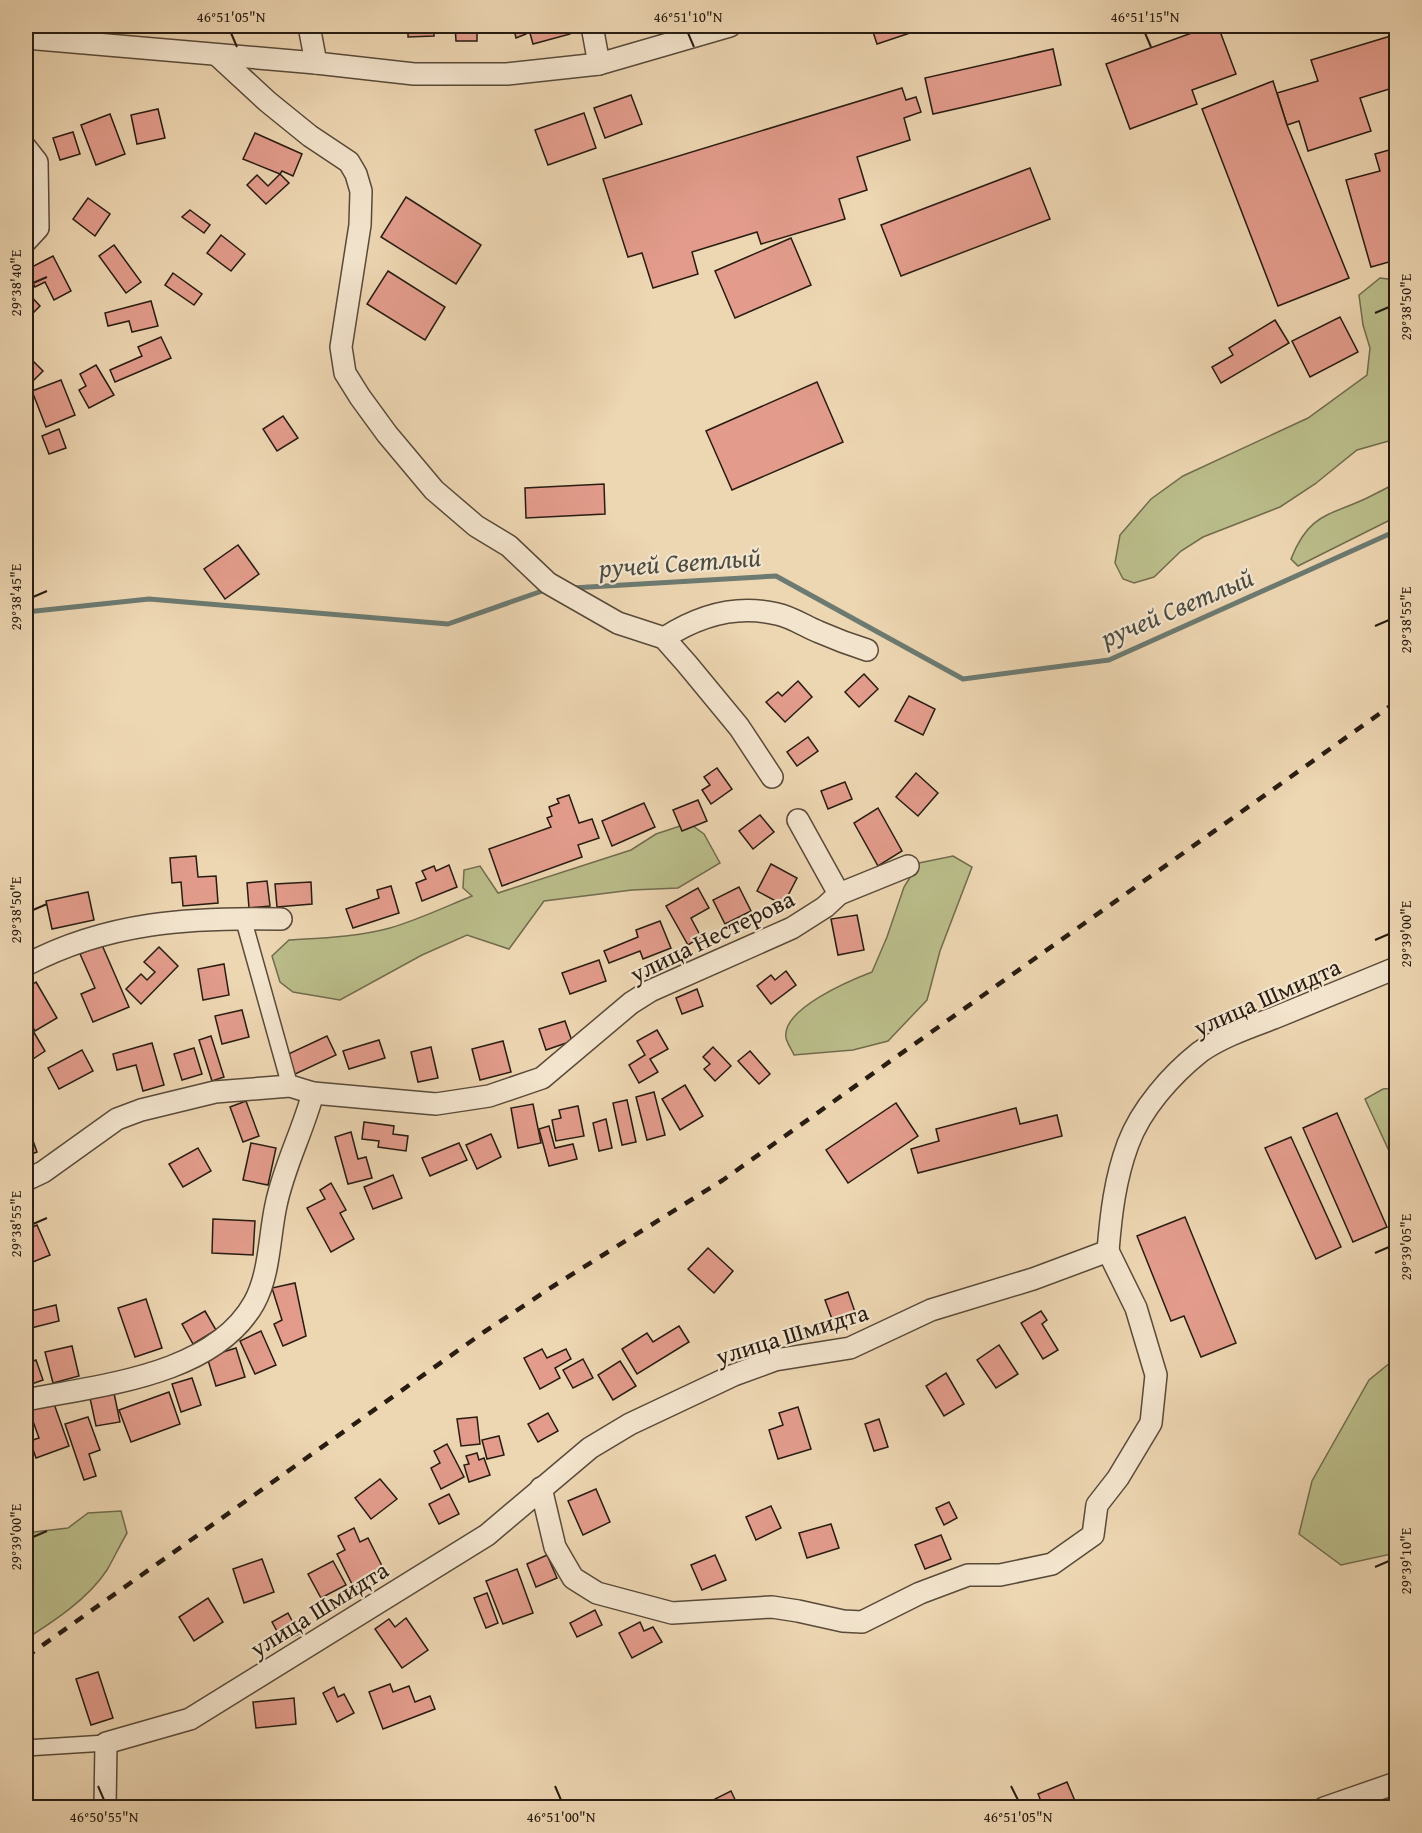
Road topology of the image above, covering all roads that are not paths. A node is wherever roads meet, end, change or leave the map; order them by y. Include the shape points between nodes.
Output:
1 (52, 26) edge
2 (309, 26) edge
3 (592, 26) edge
4 (730, 26) edge
5 (26, 38) edge
6 (80, 43) junction
7 (217, 55) junction
8 (316, 63) junction
9 (599, 64) junction
10 (26, 148) edge
11 (26, 241) edge
12 (664, 638) junction
13 (867, 650) dead end
14 (772, 777) dead end
15 (798, 820) dead end
16 (908, 866) dead end
17 (832, 901) junction
18 (243, 918) junction
19 (281, 919) dead end
20 (26, 964) edge
21 (1396, 968) edge
22 (290, 1086) junction
23 (313, 1093) junction
24 (26, 1180) edge
25 (1108, 1251) junction
26 (26, 1400) edge
27 (541, 1488) junction
28 (106, 1743) junction
29 (26, 1748) edge
30 (1396, 1782) edge
31 (105, 1808) edge
32 (1324, 1808) edge

1 - 6 street
2 - 8 street
3 - 9 street
4 - 9 street
5 - 6 street
6 - 7 street
7 - 8 street
7 - 12 street via 268,102 349,162 356,174 361,191 360,225 341,347 345,373 387,434 434,490 476,526 508,546 549,584 618,623
8 - 9 street via 425,74 507,74
10 - 11 street via 37,162 39,228
12 - 13 street via 682,626 718,613 744,609 779,614
12 - 14 street via 739,727
15 - 17 street
16 - 17 street, улица Нестерова
17 - 23 street, улица Нестерова via 792,928 650,991 542,1077 520,1087 481,1098 436,1104
18 - 19 street
18 - 20 street via 149,924 104,933
18 - 22 street
21 - 25 street, улица Шмидта via 1240,1032 1202,1051 1171,1079 1146,1109 1128,1142 1117,1178
22 - 23 street, улица Нестерова
22 - 24 street, улица Нестерова via 215,1092 141,1110 117,1119 51,1167
23 - 26 street via 283,1178 264,1276 255,1302 240,1324 221,1340 162,1370
25 - 27 street, улица Шмидта via 931,1310 850,1348 775,1360 734,1375 630,1424 590,1448
25 - 27 street via 1136,1308 1156,1375 1151,1423 1097,1505 1093,1535 1052,1564 1000,1575 968,1575 920,1593 862,1622 772,1607 672,1613 597,1593 573,1578 555,1547
27 - 28 street, улица Шмидта via 487,1535 190,1719
28 - 29 street, улица Шмидта
28 - 31 street
30 - 32 street

